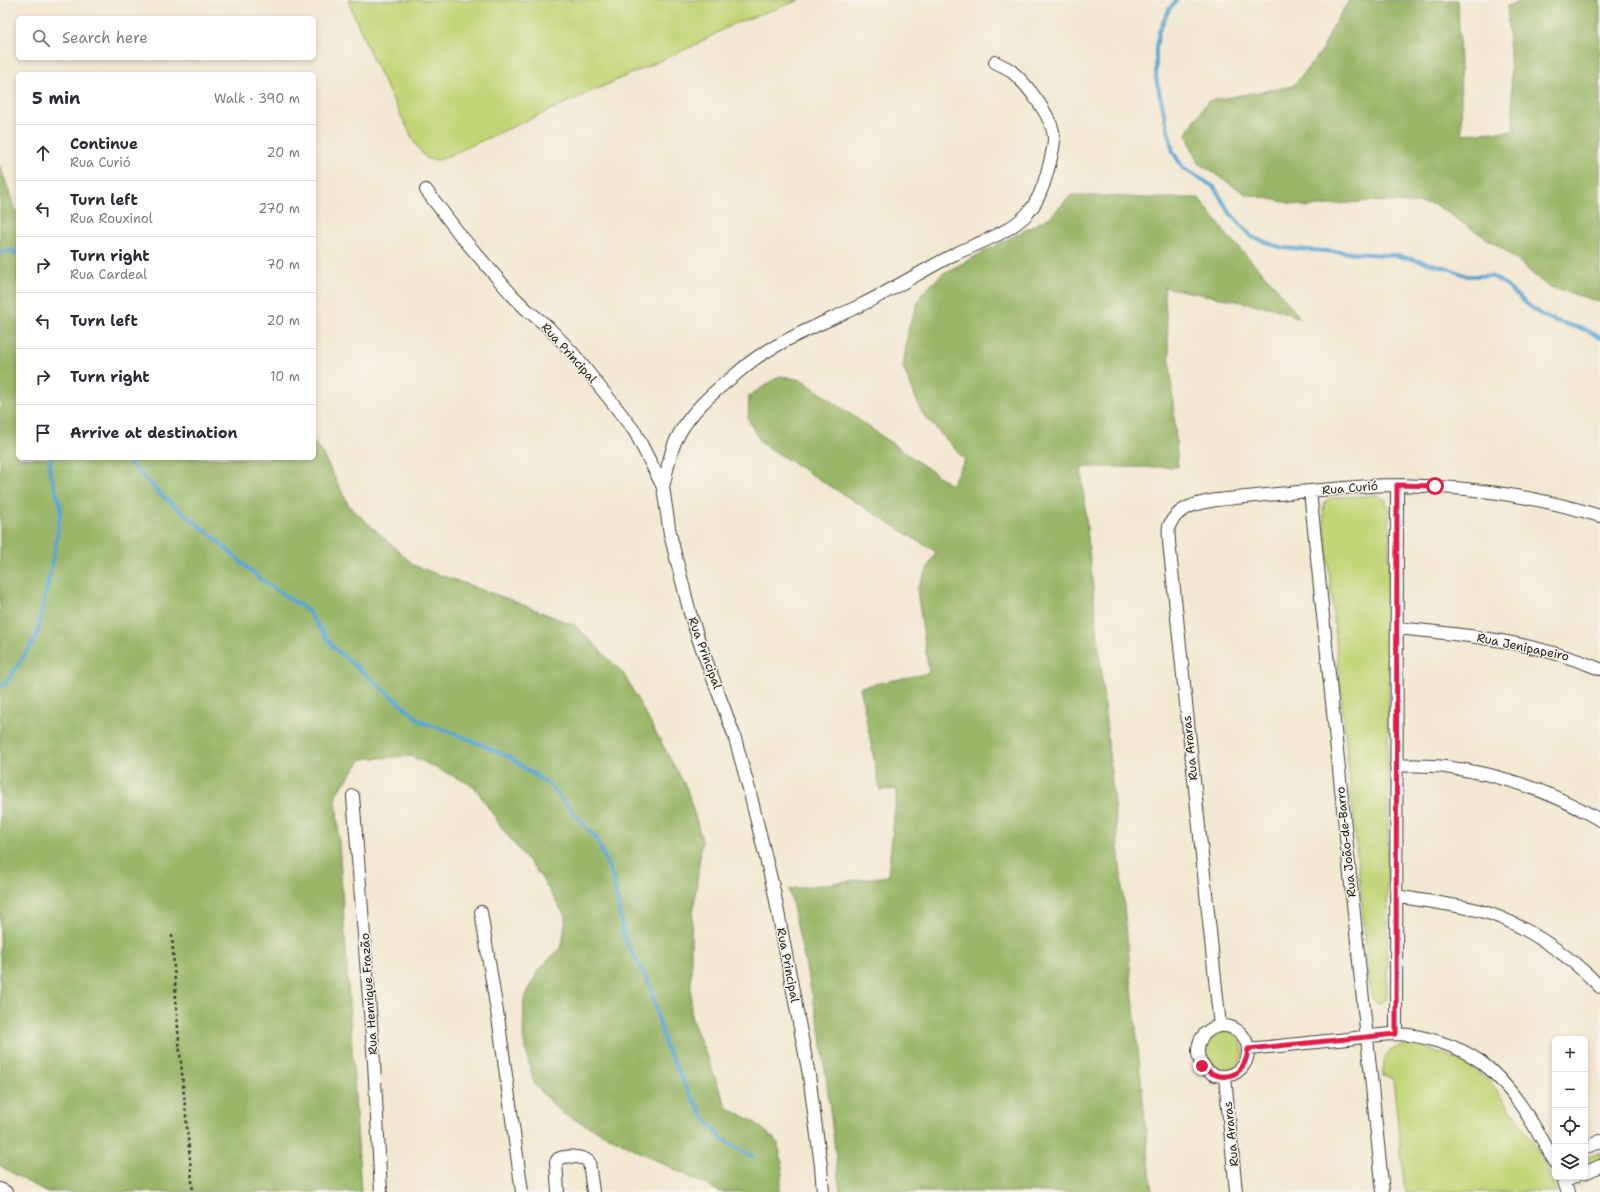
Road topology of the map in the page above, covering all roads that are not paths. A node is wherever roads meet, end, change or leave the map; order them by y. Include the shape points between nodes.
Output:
1 (995, 62) dead end
2 (426, 190) dead end
3 (1397, 485) junction
4 (663, 487) junction
5 (1310, 491) junction
6 (1216, 500) joint
7 (1600, 516) edge
8 (1397, 628) junction
9 (1600, 669) edge
10 (1396, 766) junction
11 (354, 796) dead end
12 (1600, 820) edge
13 (1396, 896) junction
14 (481, 912) dead end
15 (1600, 987) edge
16 (1220, 1026) junction
17 (1396, 1034) junction
18 (1366, 1037) junction
19 (1248, 1049) junction
20 (1225, 1077) junction
21 (1600, 1141) edge
22 (1588, 1147) edge
23 (1552, 1157) edge
24 (1600, 1166) edge
25 (1588, 1172) edge
26 (0, 1189) edge
27 (6, 1192) edge
28 (381, 1192) edge
29 (522, 1192) edge
30 (558, 1192) edge
31 (593, 1192) edge
32 (823, 1192) edge
33 (1236, 1192) edge
34 (1382, 1192) edge

1 - 4 street via 1009,70 1026,86 1044,111 1054,137 1044,184 1038,199 1027,214 1008,228 952,255 863,304 762,353 714,392 693,414 676,441
2 - 4 street, Rua Principal via 461,236 512,295 572,352 616,406 635,432
3 - 5 street, Rua Curió
3 - 7 street, Rua Curió via 1435,486 1532,498
3 - 8 street
4 - 32 street, Rua Principal via 670,534 690,613 734,735 774,891 809,1075
5 - 6 street, Rua Curió
5 - 18 street, Rua João-de-Barro
6 - 16 street, Rua Araras via 1195,503 1176,515 1169,528 1169,542
8 - 9 street, Rua Jenipapeiro via 1509,641 1572,657
8 - 10 street
10 - 12 street via 1444,767 1530,786
10 - 13 street
11 - 28 street, Rua Henrique Frazão
13 - 15 street via 1479,911 1501,919 1527,931 1564,955
13 - 17 street
14 - 29 street
16 - 19 street via 1242,1034
16 - 20 street via 1208,1031 1199,1041 1197,1050 1198,1058 1208,1072
17 - 18 street
17 - 23 street via 1446,1044 1464,1051 1482,1063 1512,1094
18 - 19 street
18 - 34 street, Rua João-de-Barro
19 - 20 street via 1242,1068
20 - 33 street, Rua Araras
21 - 22 street
24 - 25 street
26 - 27 street
30 - 31 street via 556,1162 564,1157 581,1158 589,1162

